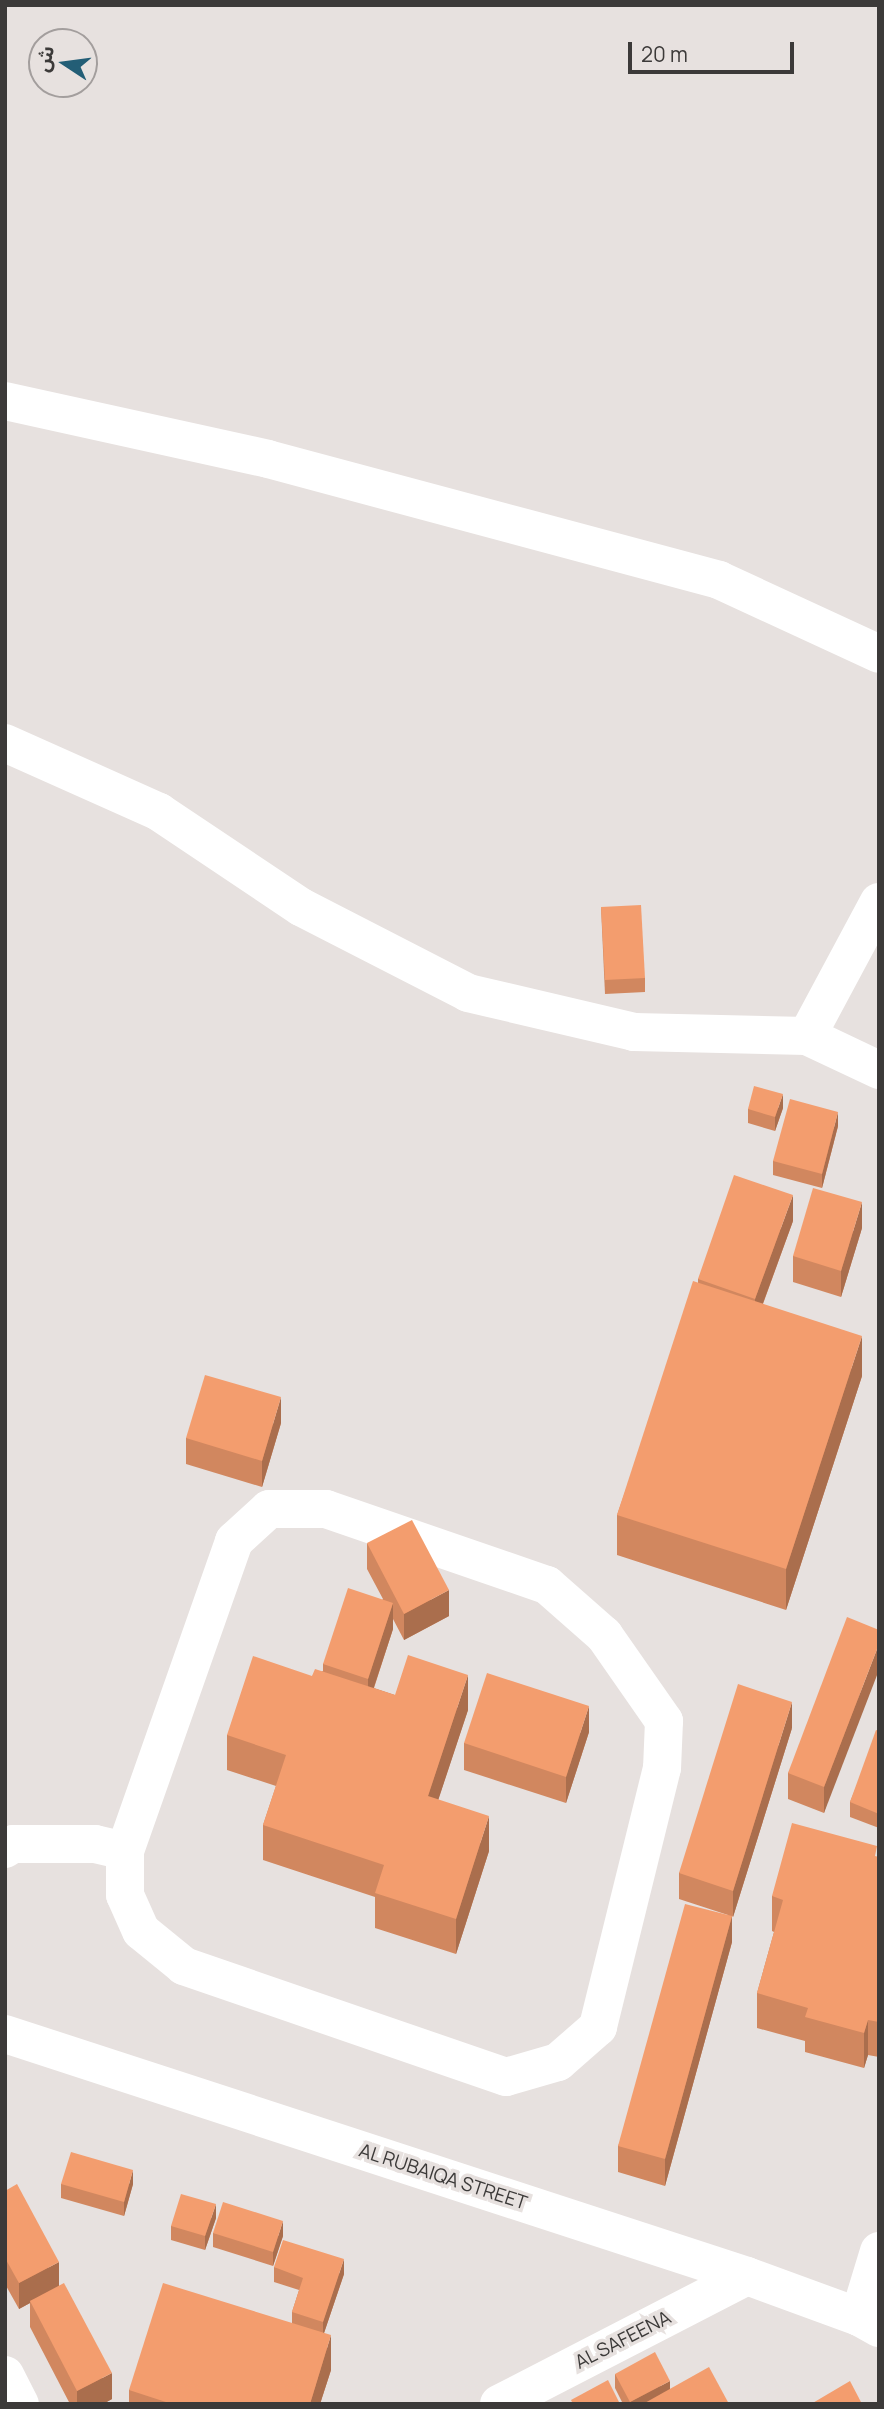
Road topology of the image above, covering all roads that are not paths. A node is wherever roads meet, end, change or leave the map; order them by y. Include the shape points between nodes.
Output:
1 (5, 401) edge
2 (879, 654) edge
3 (5, 743) edge
4 (879, 902) edge
5 (807, 1036) junction
6 (879, 1070) edge
7 (5, 1849) edge
8 (125, 1851) junction
9 (5, 2034) edge
10 (879, 2251) edge
11 (747, 2276) junction
12 (869, 2322) edge
13 (5, 2375) edge
14 (20, 2404) edge
15 (499, 2404) edge

1 - 2 street via 268,459 719,580
3 - 5 street via 159,812 301,907 468,993 634,1032
4 - 5 street
5 - 6 street
7 - 8 street via 13,1844 95,1844
8 - 8 street via 234,1541 269,1509 327,1509 547,1585 604,1635 664,1721 662,1768 598,2027 558,2062 506,2077 184,1966 141,1931 125,1895
9 - 11 street, AL RUBAIQA STREET
10 - 12 street
11 - 12 street, AL RUBAIQA STREET
11 - 15 street, AL SAFEENA
13 - 14 street

